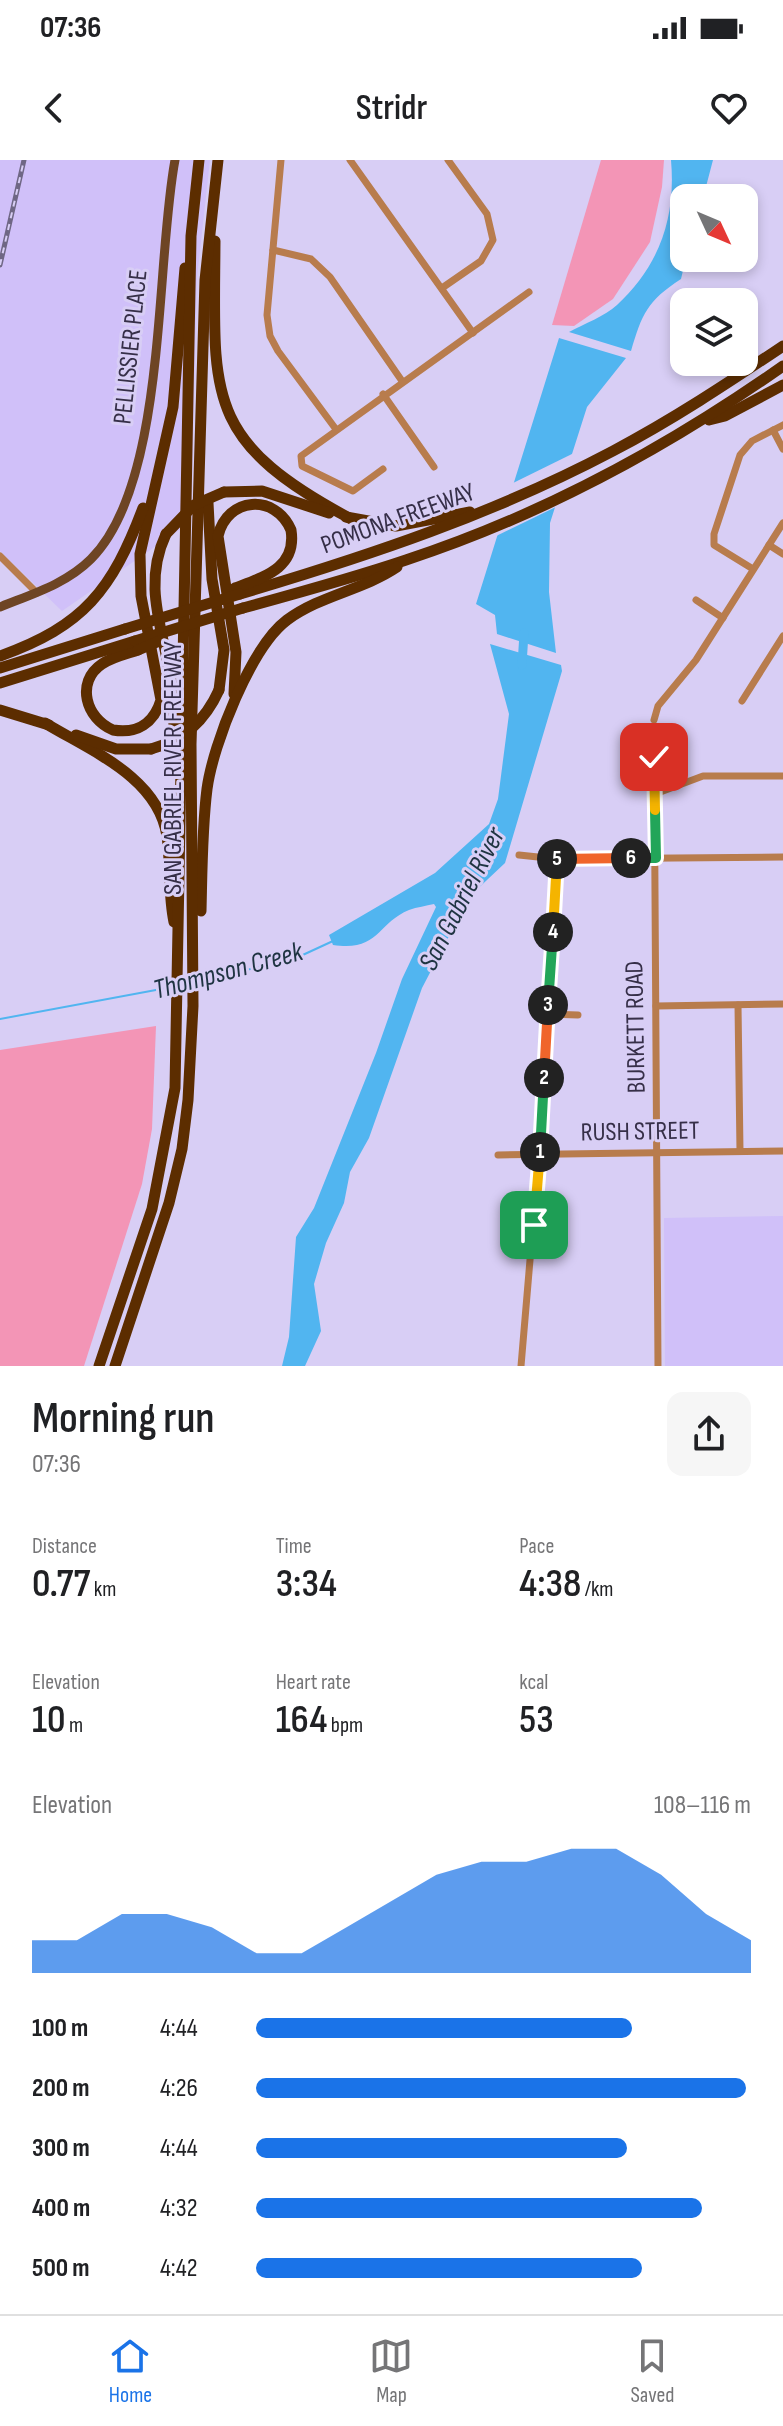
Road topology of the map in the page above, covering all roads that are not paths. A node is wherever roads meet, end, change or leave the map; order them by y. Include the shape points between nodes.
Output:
1 (175, 160) edge
2 (199, 160) edge
3 (209, 160) edge
4 (218, 160) edge
5 (225, 160) edge
6 (281, 160) edge
7 (350, 160) edge
8 (448, 160) edge
9 (214, 188) junction
10 (212, 205) junction
11 (191, 236) junction
12 (273, 250) junction
13 (442, 288) junction
14 (529, 292) dead end
15 (473, 333) junction
16 (783, 346) edge
17 (783, 366) edge
18 (402, 381) junction
19 (783, 385) edge
20 (383, 394) junction
21 (202, 411) junction
22 (697, 424) junction
23 (783, 425) edge
24 (335, 428) junction
25 (773, 430) junction
26 (783, 449) edge
27 (434, 467) dead end
28 (383, 469) dead end
29 (158, 471) junction
30 (482, 512) junction
31 (351, 519) junction
32 (783, 523) edge
33 (769, 545) junction
34 (783, 554) edge
35 (0, 556) edge
36 (410, 559) junction
37 (199, 561) junction
38 (753, 569) junction
39 (237, 591) junction
40 (37, 593) junction
41 (696, 600) dead end
42 (0, 607) edge
43 (723, 618) junction
44 (783, 636) edge
45 (136, 646) junction
46 (0, 656) edge
47 (0, 668) edge
48 (0, 683) edge
49 (742, 701) dead end
50 (0, 710) edge
51 (654, 720) dead end
52 (45, 723) junction
53 (654, 735) dead end
54 (223, 737) junction
55 (783, 776) edge
56 (655, 794) junction
57 (181, 797) junction
58 (519, 855) dead end
59 (783, 857) edge
60 (656, 858) junction
61 (557, 859) junction
62 (186, 951) junction
63 (783, 1004) edge
64 (738, 1005) junction
65 (656, 1006) junction
66 (186, 1008) junction
67 (548, 1014) junction
68 (578, 1015) dead end
69 (740, 1151) junction
70 (783, 1151) edge
71 (657, 1152) junction
72 (539, 1154) junction
73 (498, 1155) dead end
74 (99, 1366) edge
75 (107, 1366) edge
76 (115, 1366) edge
77 (521, 1366) edge
78 (658, 1366) edge

1 - 40 main road, PELLISSIER PLACE via 148,422 123,510 89,561
2 - 11 highway, SAN GABRIEL RIVER FREEWAY
3 - 37 highway via 198,290
3 - 62 highway via 195,286
4 - 9 highway, SAN GABRIEL RIVER FREEWAY
5 - 9 highway
6 - 12 street
7 - 13 street
8 - 13 street via 487,214 493,240 481,261
9 - 10 highway, SAN GABRIEL RIVER FREEWAY
10 - 21 highway, SAN GABRIEL RIVER FREEWAY
10 - 31 highway via 216,366 225,407 255,455
11 - 29 highway via 182,283 173,407
11 - 57 highway, SAN GABRIEL RIVER FREEWAY
12 - 18 street via 311,259 330,277
12 - 24 street via 270,336
13 - 15 street
14 - 15 street
15 - 18 street
16 - 30 highway, POMONA FREEWAY via 579,469
17 - 22 highway, POMONA FREEWAY
18 - 20 street
19 - 22 highway via 725,416
20 - 24 street
20 - 27 street
21 - 37 highway, SAN GABRIEL RIVER FREEWAY
21 - 52 highway, bridge via 210,564 224,650 219,690 208,712 194,728 151,749 116,749
22 - 36 highway, POMONA FREEWAY via 550,502
23 - 25 street
24 - 28 street via 301,456 302,466 353,491
25 - 26 street
25 - 38 street via 740,455 713,540
29 - 45 highway via 139,574 161,700 141,728 113,730 92,714 86,698 89,679 102,664
29 - 46 highway via 120,565 101,593 55,633
30 - 31 highway via 412,525
30 - 39 highway, POMONA FREEWAY via 406,543
31 - 57 highway, bridge via 262,491 224,492 194,505 166,534 153,581 171,683
32 - 33 street
33 - 34 street
33 - 38 street
35 - 40 street
36 - 45 highway, POMONA FREEWAY, bridge via 217,616
36 - 54 highway via 285,622 251,667
37 - 62 highway, SAN GABRIEL RIVER FREEWAY
38 - 43 street
39 - 47 highway, POMONA FREEWAY, bridge
39 - 54 highway via 276,571 288,557 291,530 273,508 255,503 236,508 218,536 237,669
40 - 42 main road, PELLISSIER PLACE
41 - 43 street
43 - 51 street via 658,706
44 - 49 street
45 - 48 highway, POMONA FREEWAY
50 - 52 highway
52 - 62 highway via 124,771 154,801 167,837 169,900
53 - 56 street, BURKETT ROAD
54 - 62 highway via 208,786 200,914
55 - 56 street via 703,776
56 - 60 street, BURKETT ROAD
57 - 62 highway, SAN GABRIEL RIVER FREEWAY
58 - 61 street
59 - 60 street
60 - 61 street
60 - 65 street, BURKETT ROAD
61 - 67 street
62 - 66 highway, SAN GABRIEL RIVER FREEWAY
63 - 64 street
64 - 65 street
64 - 69 street
65 - 71 street, BURKETT ROAD
66 - 74 highway, SAN GABRIEL RIVER FREEWAY via 163,1167
66 - 75 highway via 184,1082 173,1158 157,1224
66 - 76 highway, SAN GABRIEL RIVER FREEWAY via 182,1149
67 - 68 street
67 - 72 street
69 - 70 street, RUSH STREET
69 - 71 street, RUSH STREET
71 - 72 street, RUSH STREET
71 - 78 street, BURKETT ROAD
72 - 73 street, RUSH STREET
72 - 77 street

